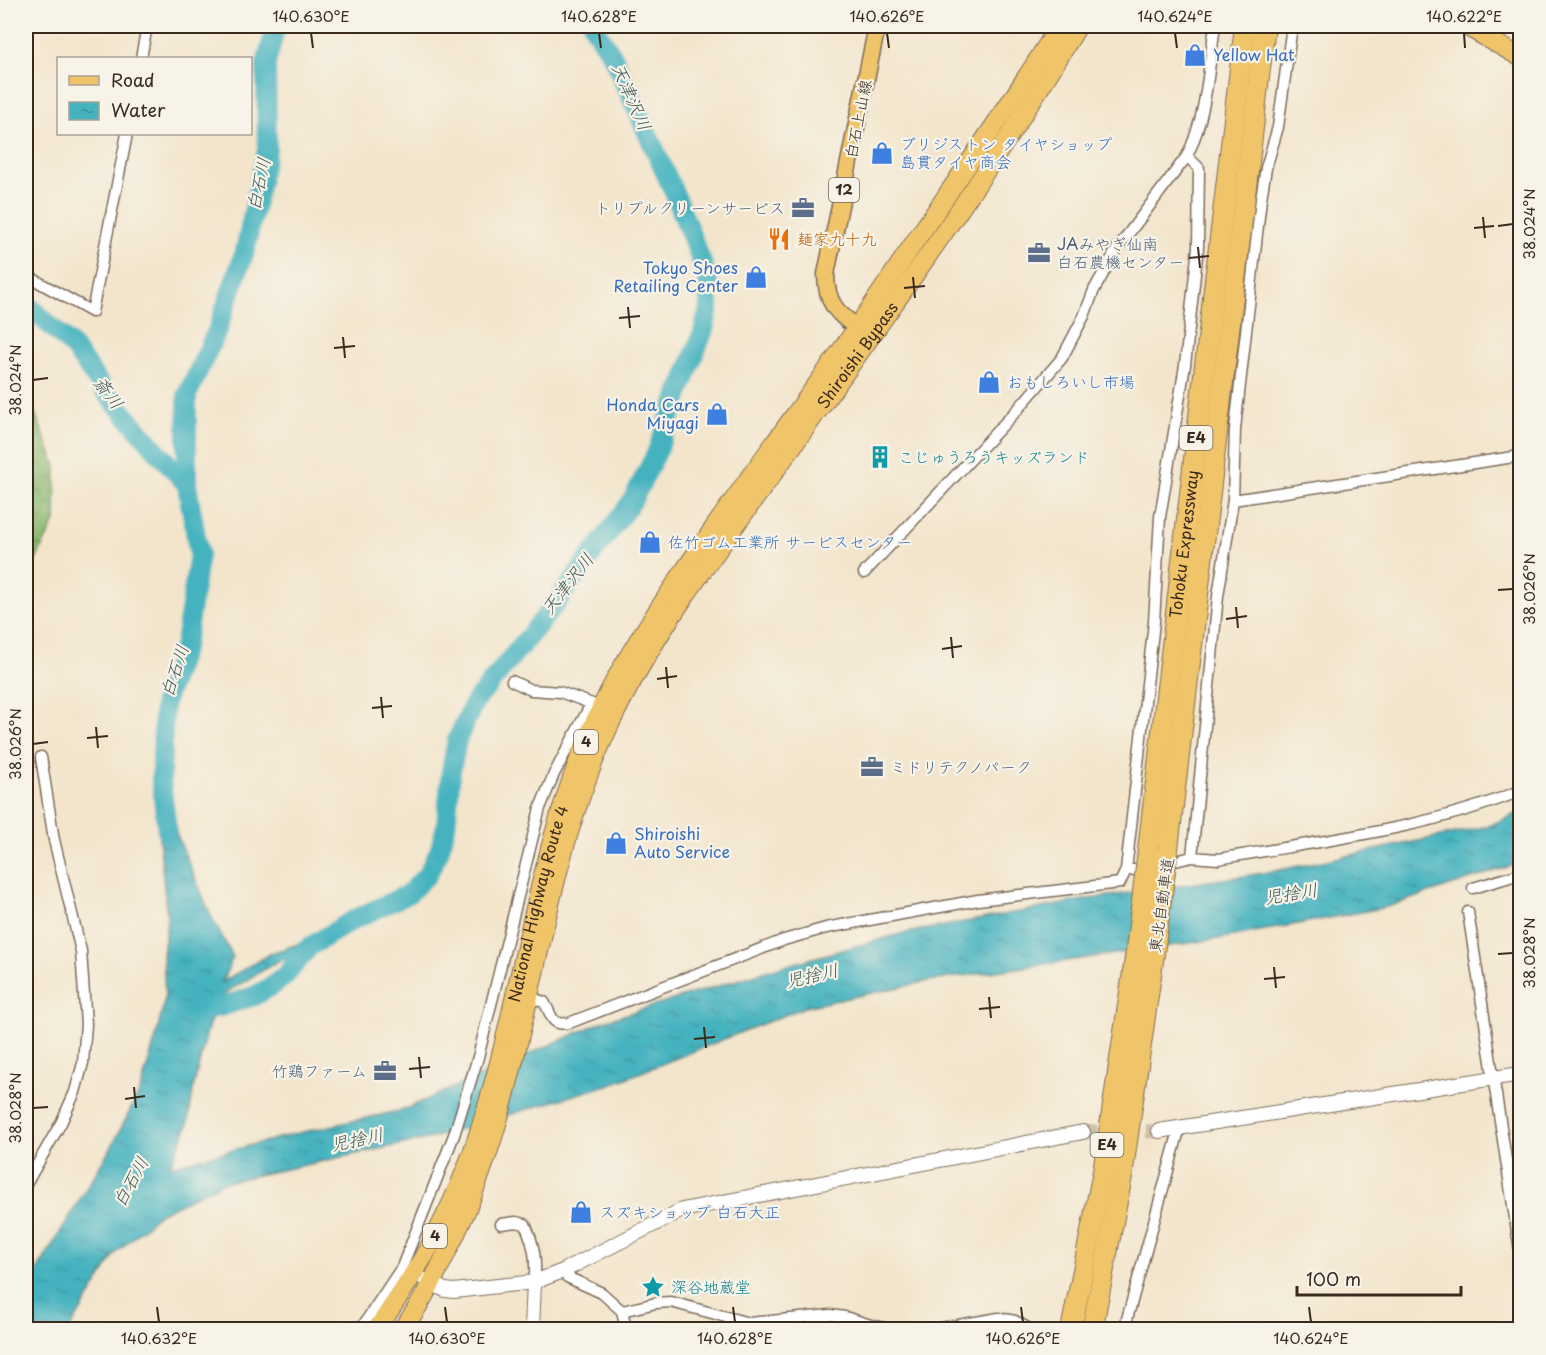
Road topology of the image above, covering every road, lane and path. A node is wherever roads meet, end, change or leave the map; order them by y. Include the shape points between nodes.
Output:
1 (147, 26) edge
2 (877, 26) edge
3 (1059, 26) edge
4 (1078, 26) edge
5 (1215, 26) edge
6 (1245, 26) edge
7 (1265, 26) edge
8 (1292, 26) edge
9 (1476, 27) edge
10 (141, 57) edge
11 (1521, 57) edge
12 (126, 135) edge
13 (1187, 156) junction
14 (26, 275) edge
15 (863, 332) junction
16 (1521, 456) edge
17 (745, 498) joint
18 (1233, 500) junction
19 (864, 573) dead end
20 (512, 681) dead end
21 (602, 709) junction
22 (40, 757) dead end
23 (1521, 791) edge
24 (1168, 848) joint
25 (1148, 850) joint
26 (1191, 857) junction
27 (1126, 870) junction
28 (1521, 874) edge
29 (1473, 888) dead end
30 (1468, 912) dead end
31 (1144, 960) junction
32 (529, 997) junction
33 (516, 1021) junction
34 (1521, 1074) edge
35 (1495, 1078) junction
36 (1180, 1127) junction
37 (1159, 1131) tunnel mouth
38 (487, 1132) junction
39 (1083, 1132) tunnel mouth
40 (26, 1184) edge
41 (501, 1224) dead end
42 (1521, 1251) edge
43 (563, 1271) junction
44 (415, 1274) junction
45 (534, 1282) junction
46 (431, 1284) junction
47 (622, 1311) junction
48 (360, 1329) edge
49 (376, 1329) edge
50 (402, 1329) edge
51 (532, 1329) edge
52 (626, 1329) edge
53 (895, 1329) edge
54 (929, 1329) edge
55 (1031, 1329) edge
56 (1071, 1329) edge
57 (1092, 1329) edge
58 (1124, 1329) edge

1 - 10 street
2 - 15 main road, 白石上山線 / 12 via 826,274 828,298 834,308
3 - 15 highway, Shiroishi Bypass / 4
4 - 15 highway, Shiroishi Bypass / 4 via 939,240
5 - 13 street via 1201,121
6 - 25 highway, Tohoku Expressway / E4
7 - 24 highway, Tohoku Expressway / E4
8 - 18 street via 1278,127 1261,199 1235,429
9 - 11 highway
12 - 14 street via 92,312
13 - 19 street via 1117,249 1062,358
13 - 27 street via 1199,168 1198,247 1185,365 1160,517 1154,622
15 - 17 highway, Shiroishi Bypass / 4
16 - 18 street
17 - 21 highway, National Highway Route 4 / 4 via 654,616
18 - 26 street via 1218,596
20 - 21 street via 531,690 560,692
21 - 32 highway, National Highway Route 4 / 4 via 554,879
21 - 33 highway, National Highway Route 4 / 4 via 558,818 533,910
21 - 48 street via 554,774 540,808 478,1057 454,1135 402,1267
22 - 40 street via 54,840 81,951 86,1024 83,1064 75,1092
23 - 26 street via 1436,820 1218,859
24 - 31 highway, 東北自動車道 / E4, bridge
25 - 31 highway, 東北自動車道 / E4, bridge
26 - 27 street
27 - 32 street via 1120,883 978,900 826,928 784,940 569,1023 555,1022 544,1002
28 - 29 street
30 - 35 street
31 - 56 highway, E4
31 - 57 highway, E4 via 1122,1176
32 - 33 highway, National Highway Route 4 / 4
33 - 38 highway, National Highway Route 4 / 4
34 - 35 street
35 - 36 street
35 - 42 street
36 - 37 street
36 - 58 street
38 - 44 highway, National Highway Route 4 / 4
38 - 46 highway, National Highway Route 4 / 4 via 468,1210
39 - 43 street via 682,1210
41 - 45 street via 525,1224 537,1264
43 - 45 street
43 - 47 street via 567,1277 602,1293
44 - 46 street
44 - 49 highway, National Highway Route 4 / 4
45 - 46 street via 454,1291
45 - 51 street
46 - 50 highway, National Highway Route 4 / 4
47 - 52 street
47 - 53 street via 671,1302 749,1323 830,1315
54 - 55 street via 999,1318

